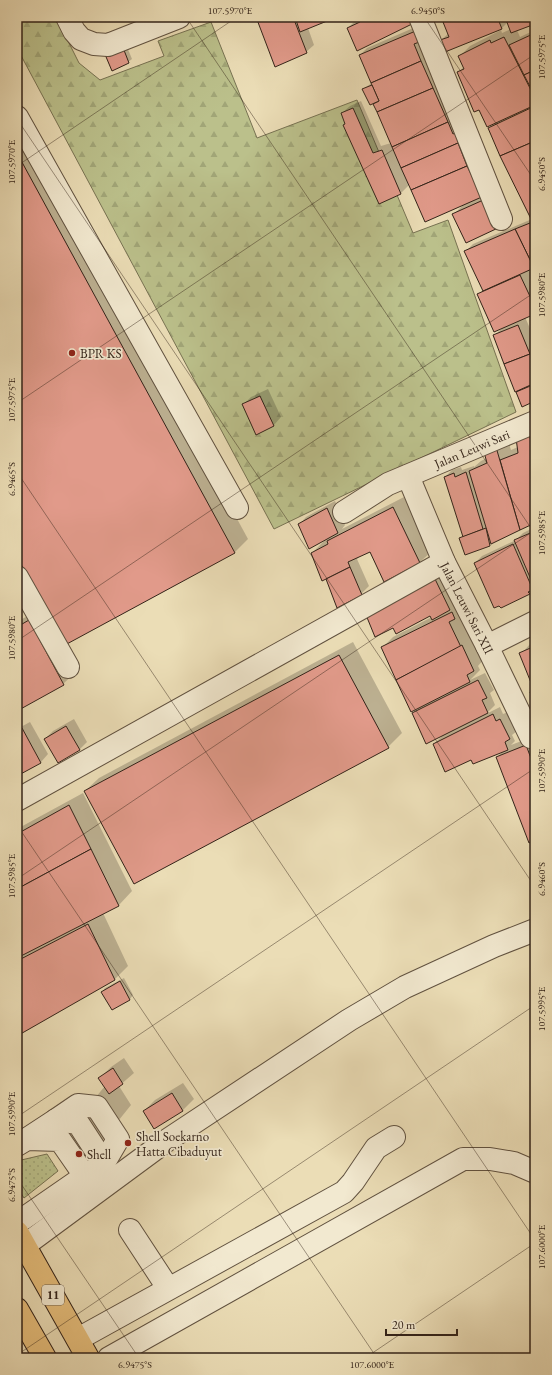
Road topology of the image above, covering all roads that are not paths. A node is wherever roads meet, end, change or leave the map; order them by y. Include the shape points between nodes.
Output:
1 (68, 17) edge
2 (179, 17) edge
3 (420, 17) edge
4 (17, 117) edge
5 (502, 219) dead end
6 (535, 422) edge
7 (408, 476) junction
8 (237, 508) dead end
9 (344, 512) dead end
10 (444, 562) junction
11 (17, 577) edge
12 (535, 622) edge
13 (486, 646) junction
14 (68, 667) dead end
15 (531, 737) dead end
16 (17, 800) edge
17 (535, 930) edge
18 (394, 1137) dead end
19 (22, 1142) edge
20 (535, 1172) edge
21 (85, 1176) junction
22 (17, 1223) edge
23 (130, 1230) dead end
24 (21, 1239) edge
25 (168, 1288) junction
26 (17, 1309) edge
27 (78, 1339) junction
28 (45, 1358) edge
29 (88, 1358) edge
30 (109, 1358) edge

1 - 2 street via 81,39 94,44 108,45
3 - 5 street
4 - 8 street
6 - 7 street, Jalan Leuwi Sari
7 - 9 street, Jalan Leuwi Sari via 388,484
7 - 10 street, Jalan Leuwi Sari XII
10 - 13 street, Jalan Leuwi Sari XII
10 - 16 street
11 - 14 street
12 - 13 street
13 - 15 street, Jalan Leuwi Sari XII
17 - 24 street via 405,987 349,1020
18 - 25 street via 376,1148 344,1192
19 - 21 street via 60,1140
19 - 21 street via 78,1105 97,1107 118,1139 104,1163
20 - 30 street via 514,1163 490,1159 463,1159
21 - 22 street
23 - 25 street
24 - 27 highway, 11
25 - 27 street
26 - 28 highway
27 - 29 highway, 11

